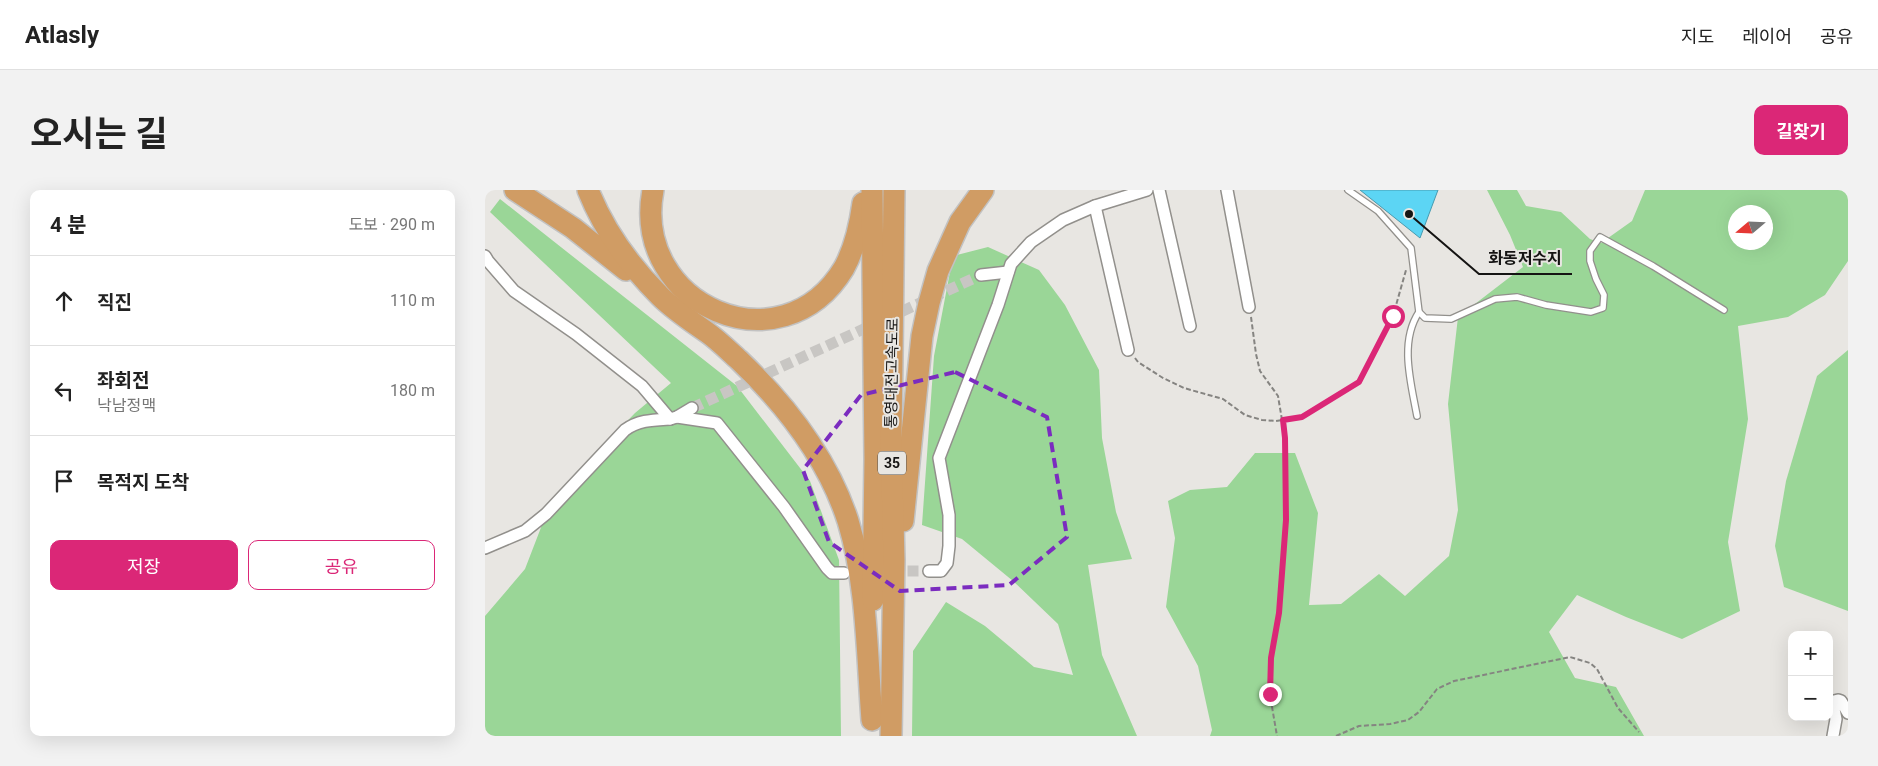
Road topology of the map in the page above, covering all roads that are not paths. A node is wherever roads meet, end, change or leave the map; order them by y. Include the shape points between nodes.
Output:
1 (515, 190) edge
2 (588, 190) edge
3 (653, 190) edge
4 (865, 190) edge
5 (872, 190) edge
6 (894, 190) edge
7 (983, 190) edge
8 (1147, 190) edge
9 (1159, 190) edge
10 (1227, 190) edge
11 (1349, 190) edge
12 (1095, 206) junction
13 (485, 256) edge
14 (1008, 272) junction
15 (981, 276) tunnel mouth
16 (660, 296) junction
17 (1249, 307) road end
18 (1724, 310) dead end
19 (1419, 312) junction
20 (1190, 326) dead end
21 (1129, 350) road end
22 (692, 408) tunnel mouth
23 (1417, 416) dead end
24 (674, 418) junction
25 (485, 548) edge
26 (894, 560) junction
27 (929, 570) tunnel mouth
28 (844, 573) dead end
29 (1848, 713) edge
30 (872, 728) edge
31 (891, 736) edge
32 (1833, 736) edge

1 - 16 highway via 573,228
2 - 16 highway via 621,251
3 - 4 highway via 650,219 654,241 669,274 690,296 714,310 727,316 758,319 789,315 803,308 835,280 855,240
5 - 30 highway, 통영대전고속도로 / 35 via 875,458
6 - 26 highway, 통영대전고속도로 / 35 via 891,439
7 - 26 highway via 960,222 938,271 929,303 922,336 905,512
8 - 12 street
9 - 20 street
10 - 17 street
11 - 19 lane via 1378,211 1411,248
12 - 14 street via 1063,220 1031,242
12 - 21 street
13 - 24 street via 514,291 576,334 641,386
14 - 15 street
14 - 27 street via 939,458 949,515 949,546 947,563 941,572
16 - 30 highway via 710,334 778,401 820,460 835,489 848,522 862,588
18 - 19 lane via 1600,237 1590,251 1590,260 1604,295 1603,308 1591,312 1517,297 1495,299 1451,319 1425,318
19 - 23 lane via 1414,319 1409,344 1410,383
22 - 24 street
24 - 25 street via 646,420 625,430 546,514 525,531
24 - 28 street via 717,423 784,507 827,568 832,573
26 - 31 highway, 통영대전고속도로 / 35
29 - 32 street via 1841,701 1833,704 1836,718

